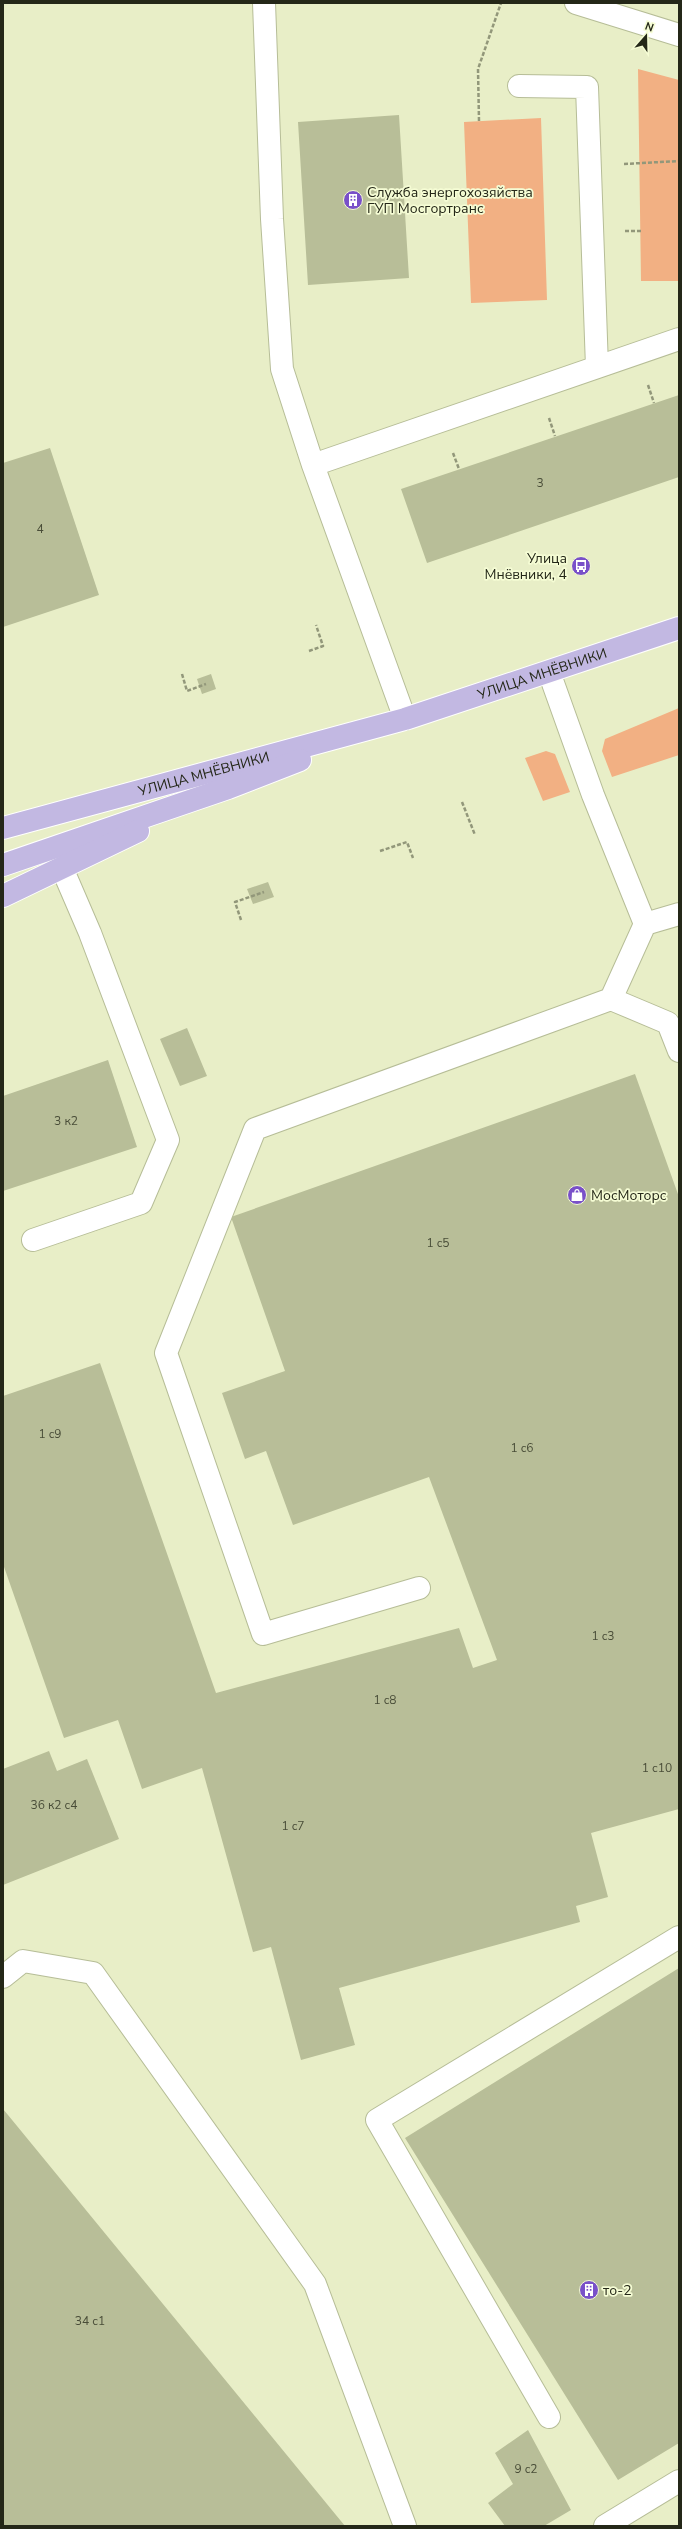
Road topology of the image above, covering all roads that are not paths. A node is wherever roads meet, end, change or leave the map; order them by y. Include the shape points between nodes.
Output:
1 (264, 3) edge
2 (576, 3) edge
3 (679, 35) edge
4 (519, 86) dead end
5 (679, 339) edge
6 (597, 367) junction
7 (313, 465) junction
8 (679, 628) edge
9 (549, 672) junction
10 (405, 719) junction
11 (228, 788) junction
12 (3, 828) edge
13 (3, 865) edge
14 (62, 868) junction
15 (3, 896) edge
16 (679, 914) edge
17 (645, 924) junction
18 (611, 999) junction
19 (679, 1051) edge
20 (33, 1240) dead end
21 (419, 1588) dead end
22 (679, 1937) edge
23 (3, 1977) edge
24 (549, 2417) dead end
25 (679, 2481) edge
26 (405, 2526) edge
27 (605, 2526) edge

1 - 7 lane via 272,219 282,369
2 - 3 lane
4 - 6 lane via 587,87
5 - 6 lane
6 - 7 lane
7 - 10 lane
8 - 9 main road, УЛИЦА МНЁВНИКИ
9 - 10 main road, УЛИЦА МНЁВНИКИ
9 - 17 lane via 593,795
10 - 11 main road, УЛИЦА МНЁВНИКИ
10 - 12 main road, УЛИЦА МНЁВНИКИ
11 - 13 main road, УЛИЦА МНЁВНИКИ
11 - 14 main road, УЛИЦА МНЁВНИКИ
14 - 15 main road, УЛИЦА МНЁВНИКИ
14 - 20 lane via 90,933 168,1140 141,1203
16 - 17 lane
17 - 18 lane
18 - 19 lane via 668,1023
18 - 21 lane via 254,1129 166,1353 263,1634
22 - 24 lane via 378,2120
23 - 26 lane via 23,1961 93,1973 315,2284
25 - 27 lane

